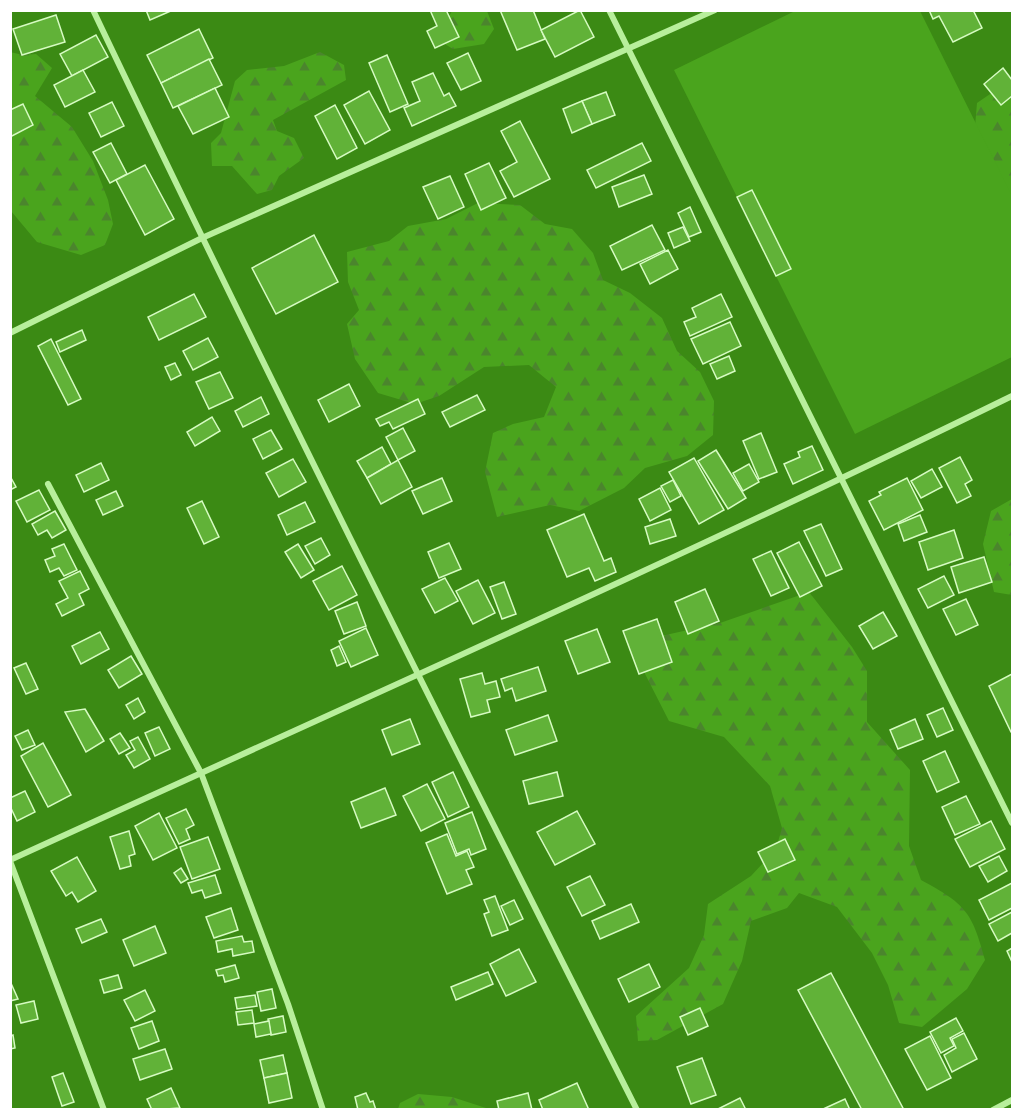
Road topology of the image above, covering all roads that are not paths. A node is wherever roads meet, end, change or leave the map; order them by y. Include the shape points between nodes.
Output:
1 (93, 10) edge
2 (609, 10) edge
3 (715, 10) edge
4 (627, 48) junction
5 (202, 238) junction
6 (10, 333) edge
7 (1012, 396) edge
8 (843, 479) junction
9 (48, 484) dead end
10 (418, 676) junction
11 (201, 773) junction
12 (1012, 823) edge
13 (10, 860) edge
14 (1012, 1100) edge
15 (104, 1110) edge
16 (323, 1110) edge
17 (637, 1110) edge
18 (993, 1110) edge

1 - 5 street
2 - 4 street
3 - 4 street
4 - 5 street
4 - 8 street
5 - 6 street
5 - 10 street
7 - 8 street
8 - 10 street
8 - 12 street
9 - 11 street
10 - 11 street
10 - 17 street
11 - 13 street
11 - 16 street via 288,1004
13 - 15 street
14 - 18 street

